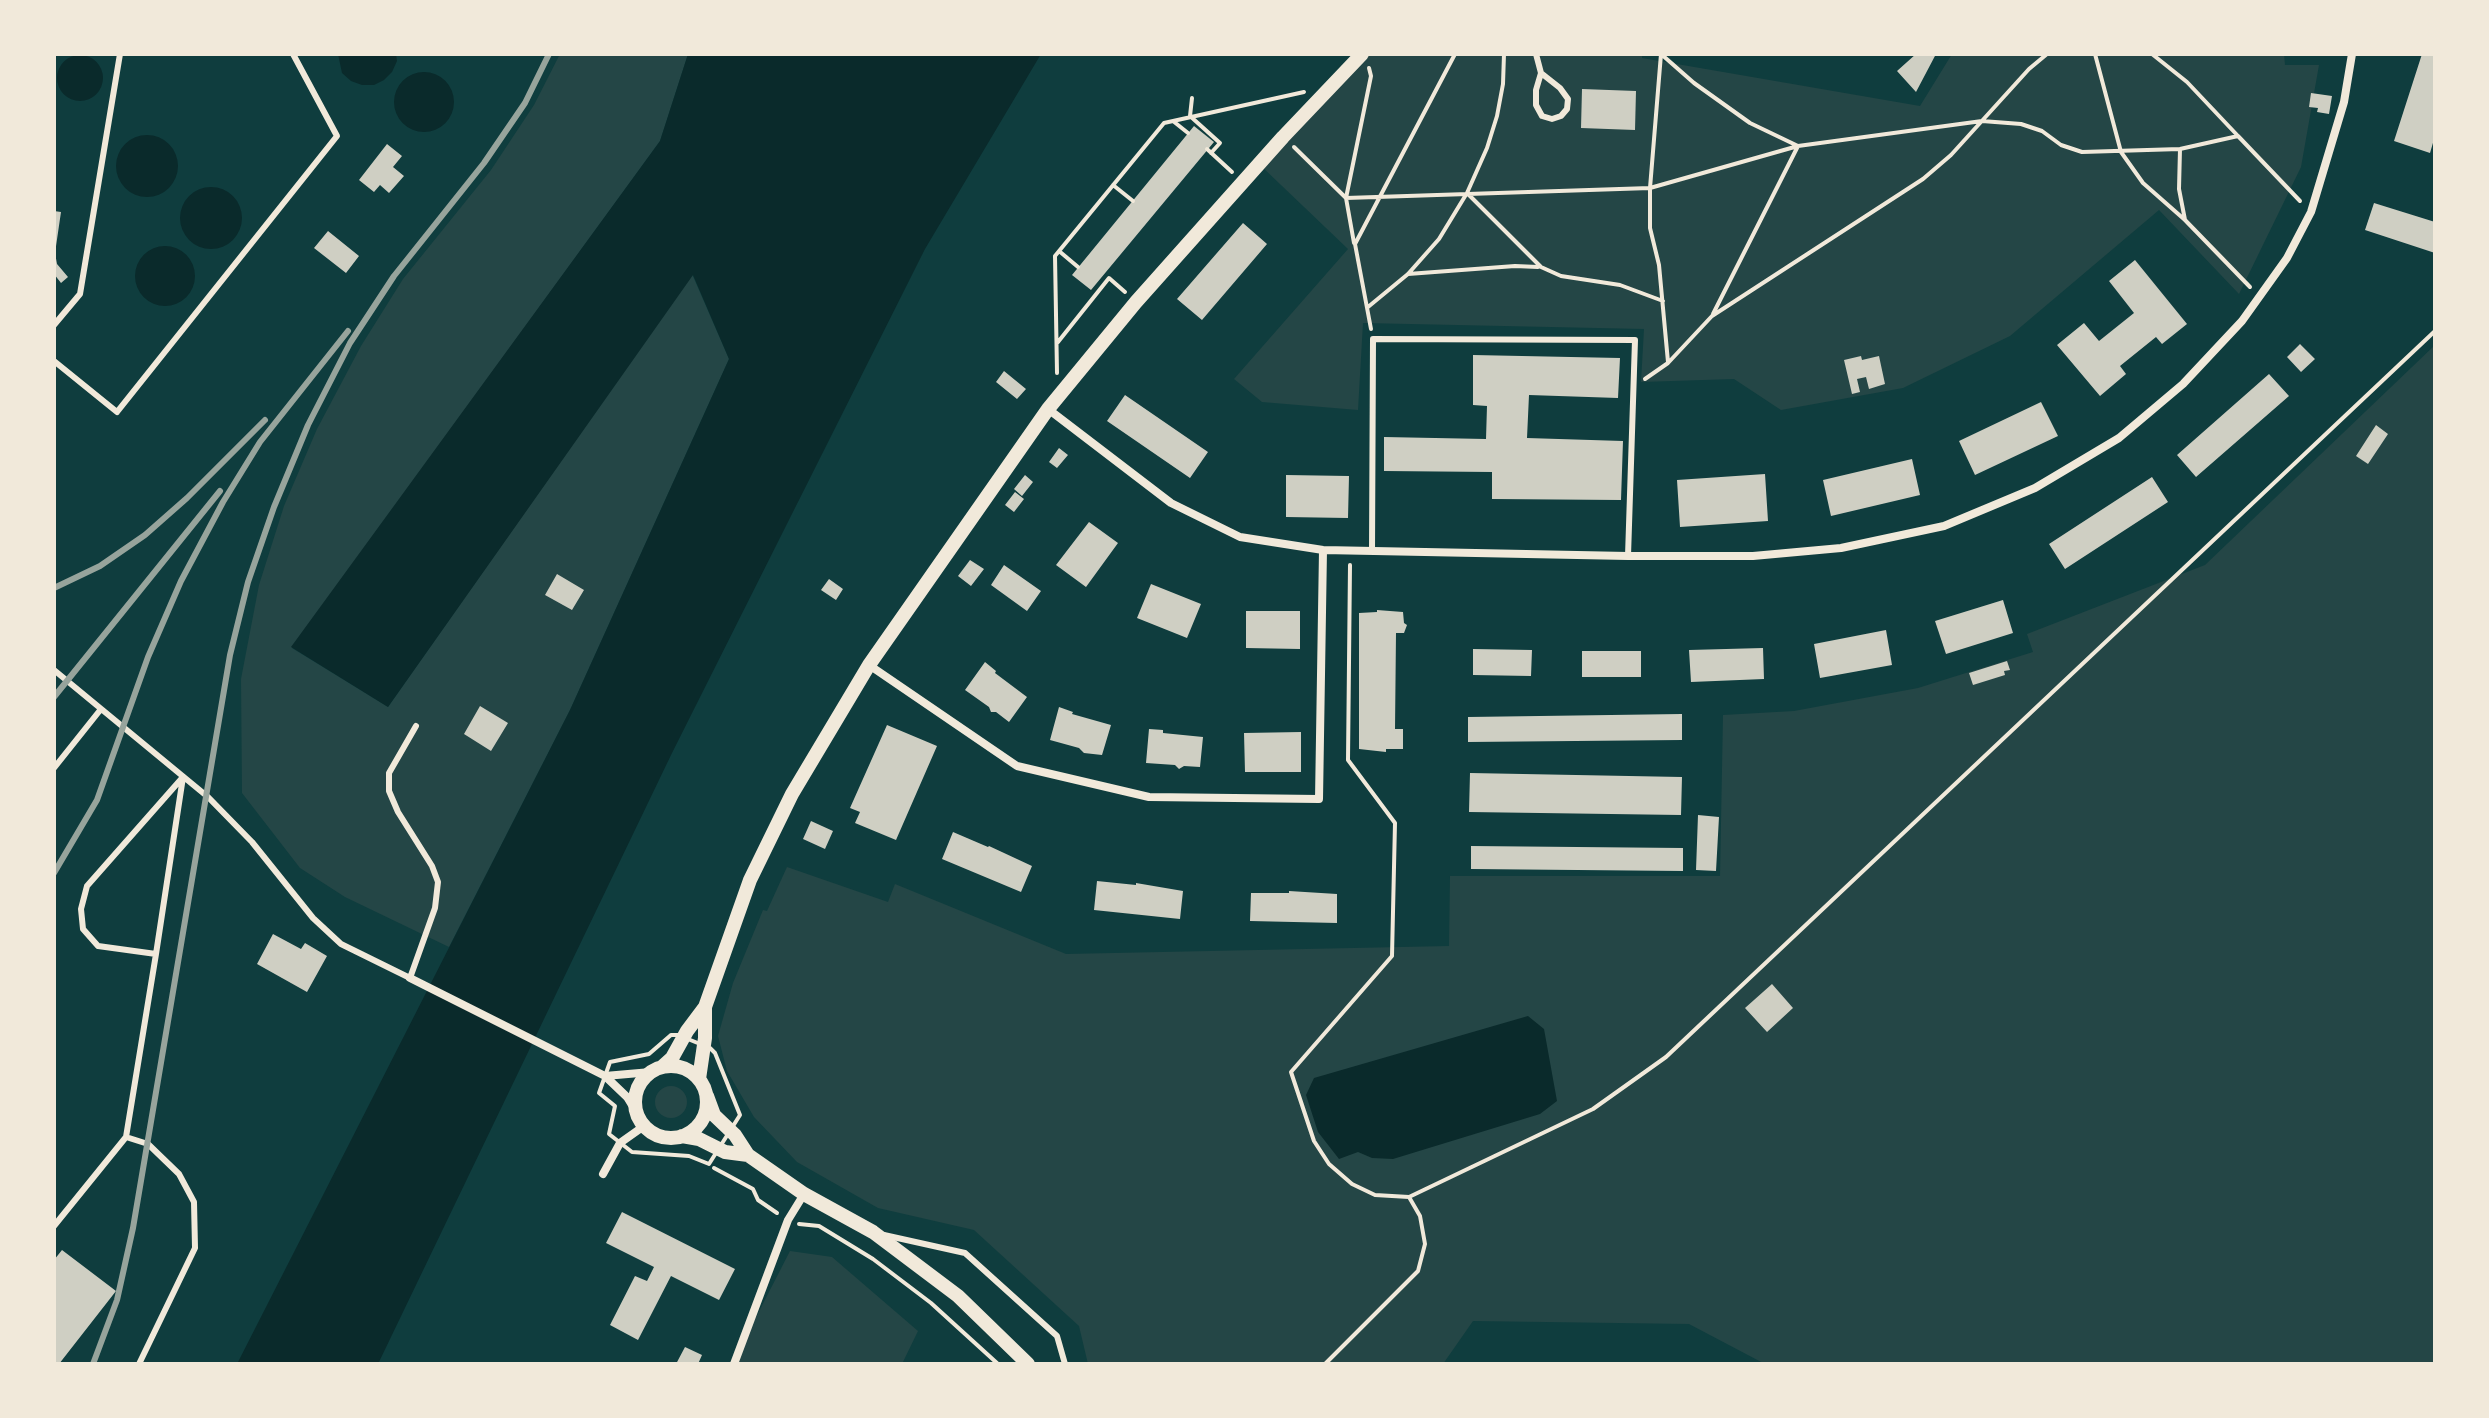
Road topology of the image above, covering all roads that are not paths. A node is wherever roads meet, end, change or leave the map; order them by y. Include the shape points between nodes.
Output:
1 (120, 54) edge
2 (293, 54) edge
3 (1536, 54) edge
4 (2352, 54) edge
5 (1365, 60) edge
6 (1541, 73) junction
7 (54, 325) edge
8 (54, 361) edge
9 (1052, 404) junction
10 (1323, 550) junction
11 (1372, 551) junction
12 (1628, 556) junction
13 (869, 665) junction
14 (54, 670) edge
15 (101, 709) junction
16 (416, 726) dead end
17 (54, 768) edge
18 (183, 777) junction
19 (156, 954) junction
20 (413, 980) junction
21 (705, 1007) junction
22 (656, 1070) junction
23 (605, 1076) junction
24 (699, 1079) junction
25 (707, 1096) junction
26 (641, 1121) junction
27 (682, 1136) junction
28 (126, 1137) junction
29 (748, 1155) junction
30 (603, 1174) dead end
31 (804, 1194) junction
32 (54, 1226) edge
33 (873, 1232) junction
34 (139, 1364) edge
35 (734, 1364) edge
36 (1028, 1364) edge
37 (1065, 1364) edge

1 - 7 lane via 80,294
2 - 8 lane via 337,136 117,412
3 - 6 lane
4 - 12 street via 2344,102 2311,212 2287,258 2242,321 2183,384 2119,438 2035,488 1944,526 1841,548 1753,556
5 - 9 street via 1331,86 1283,137
6 - 6 lane via 1536,105 1542,116 1561,116 1568,99
9 - 10 street via 1171,503 1240,537
9 - 13 street
10 - 11 street
10 - 13 street via 1319,799 1149,797 1017,766
11 - 12 street
11 - 12 lane via 1373,339 1635,340
13 - 21 street via 792,794 750,880
14 - 15 lane
15 - 17 lane
15 - 18 lane
16 - 20 lane via 389,773 389,791 398,812 438,882
18 - 19 lane
18 - 19 lane via 87,886 81,909 83,929 98,946
18 - 20 lane via 252,842 313,918 341,944
19 - 28 lane
20 - 23 street
21 - 22 street via 672,1058
21 - 24 street
22 - 23 street
22 - 24 street via 683,1068
22 - 26 street via 637,1092
23 - 26 street via 627,1097
24 - 25 street
25 - 27 street via 704,1117
25 - 29 street via 714,1115
26 - 27 street via 662,1137
26 - 30 street via 620,1143
27 - 29 street
28 - 32 lane
28 - 34 lane via 159,1154 179,1174 194,1202 195,1248
29 - 31 street
31 - 33 street
31 - 35 street via 788,1220
33 - 36 street via 958,1296
33 - 37 lane via 965,1253 1057,1336

